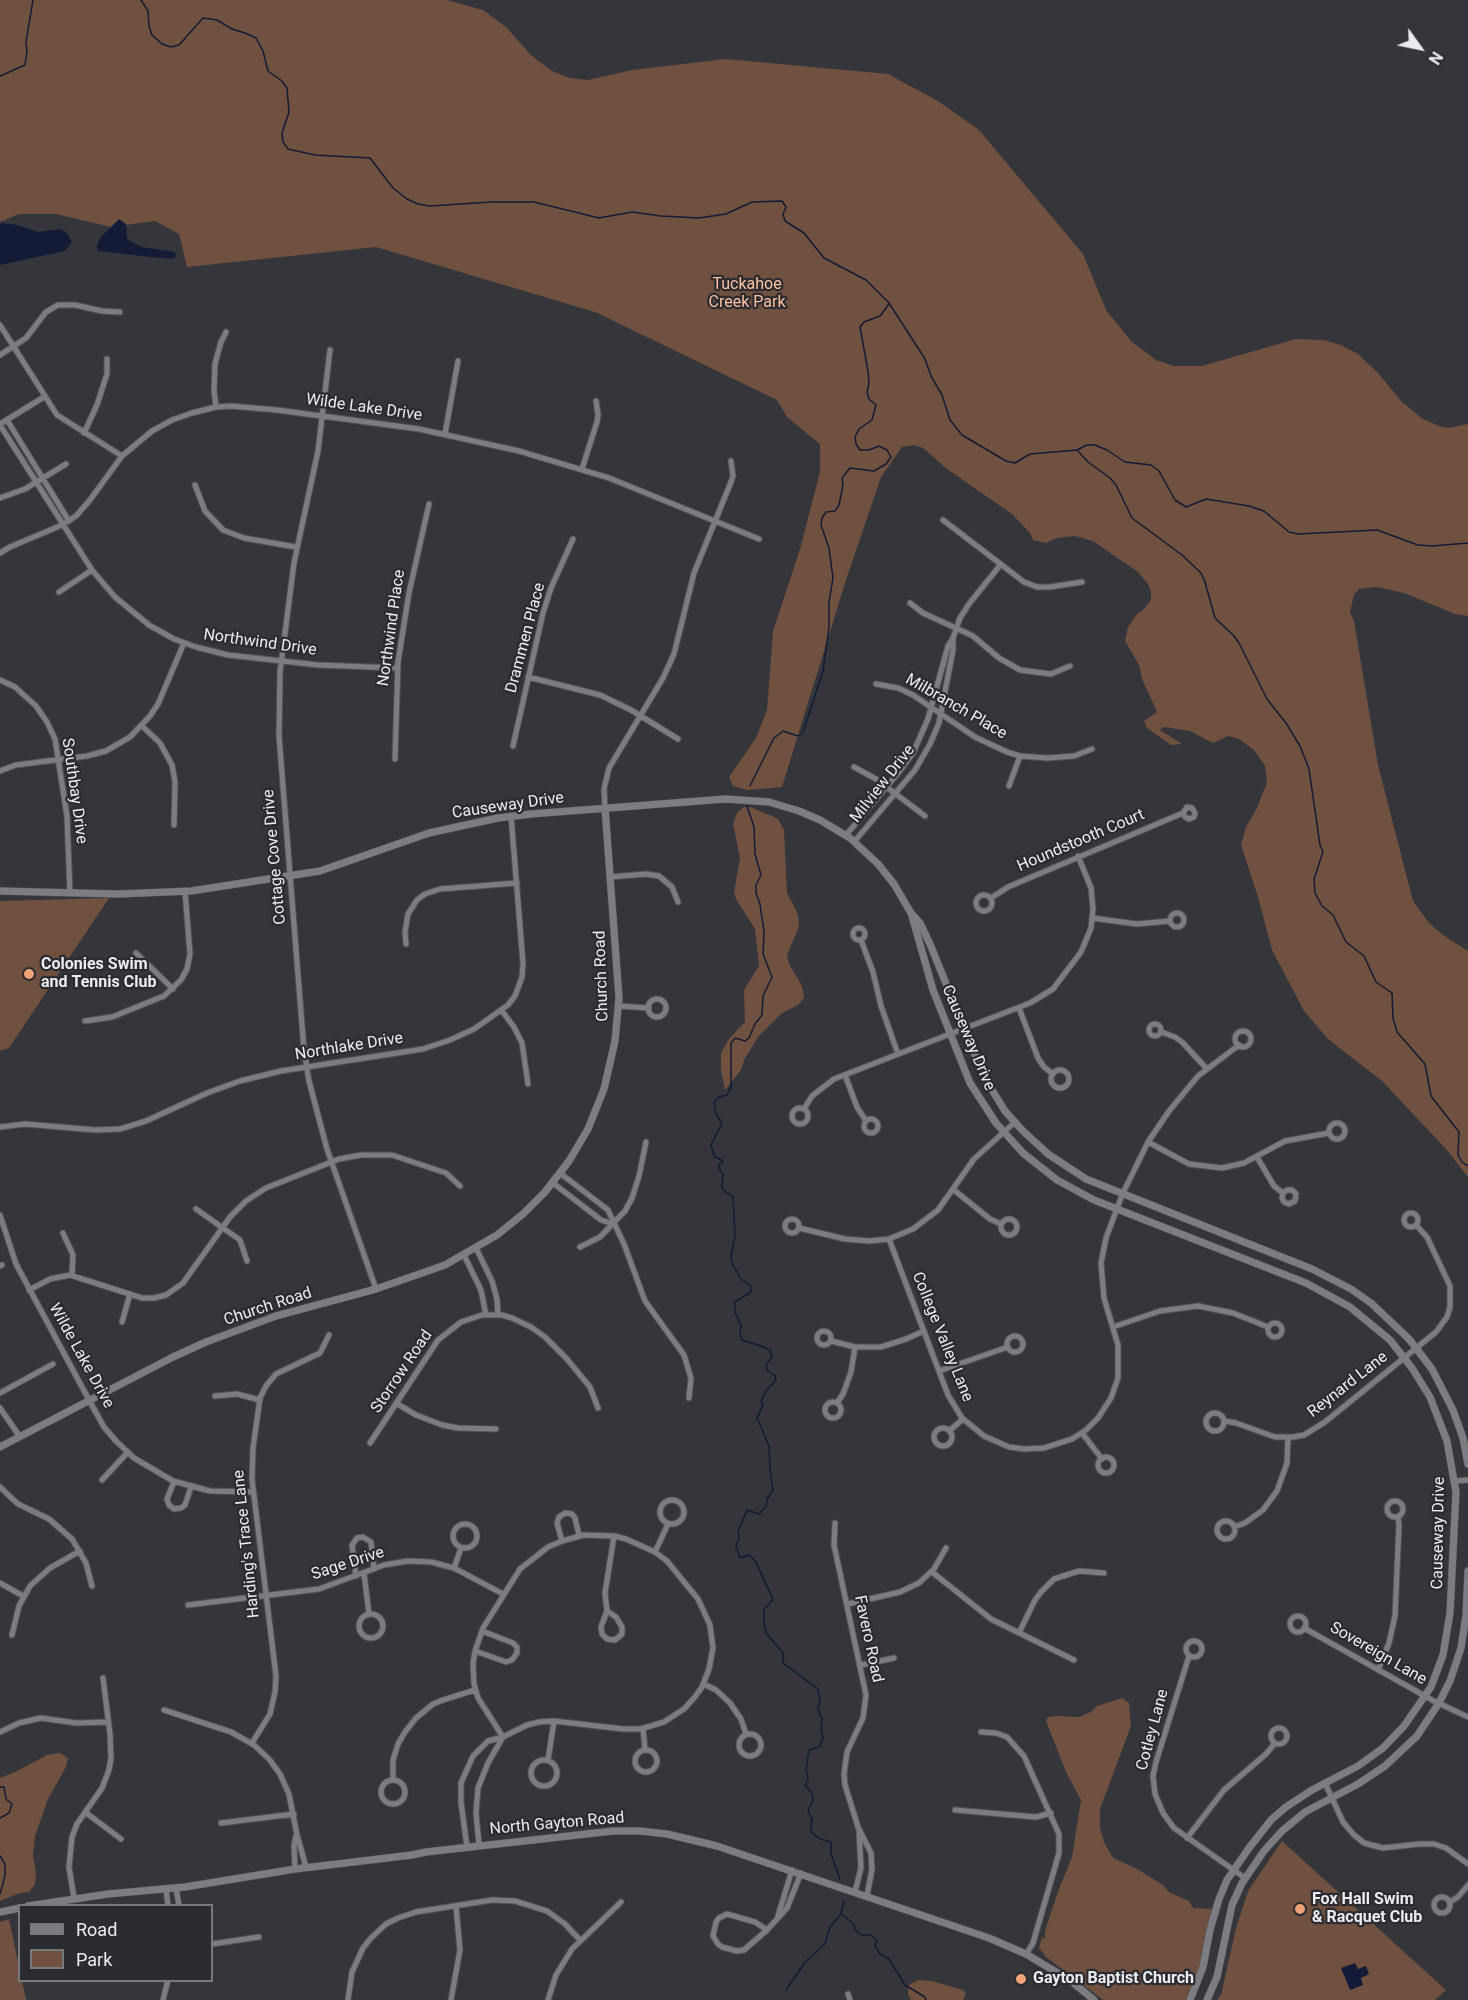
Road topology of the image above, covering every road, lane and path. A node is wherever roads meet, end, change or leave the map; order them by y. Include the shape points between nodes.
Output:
1 (120, 312) dead end
2 (0, 325) edge
3 (226, 332) dead end
4 (13, 347) junction
5 (330, 350) dead end
6 (0, 355) edge
7 (107, 359) dead end
8 (458, 361) dead end
9 (44, 397) junction
10 (596, 401) dead end
11 (216, 407) junction
12 (323, 416) junction
13 (7, 420) junction
14 (0, 424) edge
15 (84, 433) junction
16 (445, 434) junction
17 (122, 456) junction
18 (731, 461) dead end
19 (66, 464) dead end
20 (582, 469) junction
21 (43, 478) junction
22 (36, 483) junction
23 (195, 485) dead end
24 (0, 498) edge
25 (429, 504) dead end
26 (715, 520) junction
27 (943, 520) dead end
28 (69, 521) junction
29 (62, 525) junction
30 (573, 539) dead end
31 (759, 539) dead end
32 (296, 547) junction
33 (0, 553) edge
34 (1001, 564) junction
35 (92, 570) junction
36 (1082, 582) dead end
37 (59, 592) dead end
38 (910, 603) dead end
39 (956, 629) junction
40 (953, 638) junction
41 (184, 643) junction
42 (282, 662) junction
43 (1070, 666) dead end
44 (398, 668) junction
45 (528, 677) junction
46 (0, 680) edge
47 (876, 684) dead end
48 (931, 706) junction
49 (941, 714) junction
50 (640, 715) junction
51 (142, 726) junction
52 (678, 739) dead end
53 (513, 746) dead end
54 (1092, 749) dead end
55 (1020, 756) junction
56 (394, 759) dead end
57 (59, 760) junction
58 (854, 767) dead end
59 (0, 771) edge
60 (886, 786) junction
61 (1009, 786) dead end
62 (895, 793) junction
63 (605, 808) junction
64 (1183, 813) dead end
65 (512, 816) junction
66 (925, 816) dead end
67 (174, 825) dead end
68 (846, 835) junction
69 (854, 842) junction
70 (1078, 856) junction
71 (290, 876) junction
72 (610, 877) junction
73 (517, 883) junction
74 (0, 891) edge
75 (185, 891) junction
76 (70, 892) junction
77 (991, 898) dead end
78 (678, 902) dead end
79 (911, 913) junction
80 (1092, 918) junction
81 (1170, 921) dead end
82 (861, 940) dead end
83 (406, 944) dead end
84 (136, 953) dead end
85 (173, 988) junction
86 (619, 1006) junction
87 (649, 1008) dead end
88 (1019, 1008) junction
89 (502, 1011) junction
90 (85, 1021) dead end
91 (964, 1029) junction
92 (1161, 1032) dead end
93 (949, 1034) junction
94 (1239, 1045) dead end
95 (898, 1054) junction
96 (307, 1067) junction
97 (1207, 1069) junction
98 (1053, 1074) dead end
99 (845, 1075) junction
100 (528, 1084) dead end
101 (804, 1109) dead end
102 (866, 1121) dead end
103 (1015, 1122) junction
104 (0, 1127) edge
105 (1003, 1132) junction
106 (1329, 1133) dead end
107 (646, 1142) dead end
108 (1148, 1142) junction
109 (1257, 1157) junction
110 (332, 1162) junction
111 (560, 1173) junction
112 (553, 1183) junction
113 (460, 1186) dead end
114 (954, 1190) junction
115 (1283, 1193) dead end
116 (1122, 1195) junction
117 (196, 1209) dead end
118 (1116, 1209) junction
119 (0, 1215) edge
120 (613, 1224) junction
121 (1001, 1224) dead end
122 (1416, 1225) dead end
123 (223, 1227) junction
124 (799, 1228) dead end
125 (63, 1233) dead end
126 (889, 1239) junction
127 (580, 1247) dead end
128 (476, 1248) junction
129 (464, 1255) junction
130 (247, 1261) dead end
131 (72, 1275) junction
132 (376, 1289) junction
133 (29, 1290) junction
134 (130, 1294) junction
135 (486, 1315) junction
136 (498, 1315) junction
137 (122, 1322) dead end
138 (1113, 1327) junction
139 (1268, 1327) dead end
140 (924, 1331) junction
141 (329, 1335) dead end
142 (831, 1341) dead end
143 (855, 1347) junction
144 (1008, 1347) dead end
145 (1417, 1349) junction
146 (1405, 1358) junction
147 (53, 1364) dead end
148 (939, 1371) junction
149 (0, 1393) edge
150 (214, 1395) dead end
151 (689, 1398) dead end
152 (89, 1400) junction
153 (260, 1400) junction
154 (396, 1403) junction
155 (837, 1404) dead end
156 (0, 1408) edge
157 (598, 1408) dead end
158 (963, 1419) junction
159 (1224, 1421) dead end
160 (496, 1429) dead end
161 (949, 1431) dead end
162 (1082, 1433) junction
163 (20, 1437) junction
164 (1288, 1438) junction
165 (370, 1443) dead end
166 (0, 1447) edge
167 (128, 1452) junction
168 (1102, 1459) dead end
169 (1468, 1464) edge
170 (102, 1480) dead end
171 (1468, 1480) edge
172 (1455, 1481) junction
173 (174, 1482) junction
174 (0, 1487) edge
175 (191, 1487) junction
176 (253, 1492) junction
177 (1398, 1517) dead end
178 (835, 1523) dead end
179 (668, 1524) junction
180 (1234, 1527) dead end
181 (579, 1536) junction
182 (614, 1536) junction
183 (562, 1541) junction
184 (461, 1548) junction
185 (946, 1548) dead end
186 (80, 1551) junction
187 (655, 1552) junction
188 (454, 1568) junction
189 (374, 1569) junction
190 (1468, 1571) edge
191 (932, 1572) junction
192 (364, 1573) junction
193 (1104, 1574) dead end
194 (356, 1576) junction
195 (0, 1583) edge
196 (92, 1587) dead end
197 (503, 1594) junction
198 (23, 1596) junction
199 (266, 1596) junction
200 (848, 1604) junction
201 (188, 1605) dead end
202 (607, 1611) junction
203 (369, 1614) junction
204 (1304, 1628) dead end
205 (482, 1631) junction
206 (1019, 1633) junction
207 (12, 1635) dead end
208 (475, 1651) junction
209 (1189, 1656) dead end
210 (894, 1658) dead end
211 (1074, 1660) dead end
212 (861, 1665) junction
213 (1378, 1670) junction
214 (103, 1678) dead end
215 (704, 1684) junction
216 (476, 1690) junction
217 (1425, 1696) junction
218 (1439, 1703) junction
219 (164, 1710) dead end
220 (1468, 1717) edge
221 (554, 1721) junction
222 (108, 1722) junction
223 (643, 1728) junction
224 (0, 1732) edge
225 (981, 1732) dead end
226 (746, 1734) junction
227 (503, 1737) junction
228 (252, 1743) junction
229 (1275, 1743) dead end
230 (645, 1750) junction
231 (548, 1760) junction
232 (393, 1780) junction
233 (1325, 1783) junction
234 (1332, 1797) junction
235 (955, 1810) dead end
236 (85, 1812) junction
237 (294, 1814) junction
238 (1051, 1814) junction
239 (221, 1823) dead end
240 (859, 1828) junction
241 (297, 1835) junction
242 (1187, 1838) junction
243 (121, 1839) dead end
244 (479, 1845) junction
245 (467, 1847) junction
246 (1468, 1864) edge
247 (306, 1867) junction
248 (295, 1869) junction
249 (792, 1870) junction
250 (1233, 1871) junction
251 (801, 1873) junction
252 (1245, 1878) junction
253 (1468, 1885) edge
254 (176, 1888) junction
255 (166, 1889) junction
256 (855, 1892) junction
257 (867, 1896) junction
258 (74, 1898) junction
259 (621, 1902) dead end
260 (1450, 1902) dead end
261 (35, 1904) edge
262 (168, 1904) edge
263 (178, 1904) edge
264 (456, 1906) junction
265 (18, 1908) edge
266 (0, 1912) edge
267 (778, 1918) junction
268 (767, 1930) junction
269 (259, 1937) dead end
270 (580, 1940) junction
271 (213, 1944) edge
272 (1026, 1954) junction
273 (168, 1982) edge
274 (163, 2000) edge
275 (348, 2000) edge
276 (451, 2000) edge
277 (548, 2000) edge
278 (1094, 2000) edge
279 (1190, 2000) edge
280 (1207, 2000) edge

1 - 4 street via 58,305 46,312 28,336
2 - 4 street
3 - 11 street via 215,363
4 - 6 street
4 - 9 street
5 - 12 street, Cottage Cove Drive
7 - 15 street via 107,374
8 - 16 street
9 - 13 street
9 - 15 street via 57,416
10 - 20 street via 597,422
11 - 12 street, Wilde Lake Drive via 243,406
11 - 17 street, Wilde Lake Drive via 163,424
12 - 16 street, Wilde Lake Drive
12 - 32 street, Cottage Cove Drive
13 - 14 street
13 - 21 street
14 - 22 street, Northwind Drive
15 - 17 street
16 - 20 street, Wilde Lake Drive
17 - 28 street, Wilde Lake Drive via 90,500
18 - 26 street, Church Road via 733,476
19 - 21 street
20 - 26 street, Wilde Lake Drive
21 - 22 street
21 - 28 street
22 - 24 street
22 - 29 street, Northwind Drive
23 - 32 street via 205,511 223,530
25 - 44 street, Northwind Place via 409,593
26 - 31 street, Wilde Lake Drive
26 - 50 street, Church Road via 689,588 671,662
27 - 34 street
28 - 29 street, Wilde Lake Drive
29 - 33 street, Wilde Lake Drive
29 - 35 street, Northwind Drive
30 - 45 street, Drammen Place via 551,588
32 - 42 street, Cottage Cove Drive
34 - 36 street via 1037,587
34 - 39 street, Milview Drive via 969,604
35 - 37 street
35 - 41 street, Northwind Drive via 131,612
38 - 39 street
39 - 40 street, Milview Drive
39 - 43 street via 973,636 1020,670 1051,674
40 - 48 street, Milview Drive
40 - 49 street, Milview Drive
41 - 42 street, Northwind Drive via 228,655
41 - 51 street via 158,704
42 - 44 street, Northwind Drive
42 - 71 street, Cottage Cove Drive via 278,727
44 - 56 street, Northwind Place
45 - 50 street via 600,695
45 - 53 street, Drammen Place
46 - 57 street, Southbay Drive via 15,687 36,706 52,731
47 - 48 street, Milbranch Place via 898,688
48 - 49 street, Milbranch Place
48 - 60 street, Milview Drive via 913,753
49 - 55 street, Milbranch Place via 992,746
49 - 62 street, Milview Drive via 923,758
50 - 52 street
50 - 63 street, Church Road via 609,768
51 - 57 street via 106,751
51 - 67 street via 160,743 172,765
54 - 55 street, Milbranch Place via 1069,757
55 - 61 street
57 - 59 street
57 - 76 street, Southbay Drive via 68,825
58 - 60 street
60 - 62 street
60 - 68 street, Milview Drive
62 - 66 street
62 - 69 street, Milview Drive
63 - 65 street, Causeway Drive
63 - 68 street, Causeway Drive via 715,799 760,801 799,811
63 - 72 street, Church Road
64 - 70 street, Houndstooth Court
65 - 71 street, Causeway Drive via 429,833 337,866
65 - 73 street, Northlake Drive
68 - 69 street, Causeway Drive
69 - 79 street, Causeway Drive via 888,876
70 - 77 street, Houndstooth Court
70 - 80 street via 1091,888
71 - 75 street, Causeway Drive
71 - 96 street, Cottage Cove Drive
72 - 78 street via 659,876 672,887
72 - 86 street, Church Road
73 - 83 street via 440,889 424,894 408,914
73 - 89 street, Northlake Drive via 523,970 515,996
74 - 76 street, Causeway Drive
75 - 76 street, Causeway Drive
75 - 85 street via 190,954 185,973
79 - 91 street, Causeway Drive via 936,957
79 - 93 street, Causeway Drive
80 - 81 street via 1137,924
80 - 88 street via 1087,941 1058,983
82 - 95 street
84 - 85 street
85 - 90 street via 164,996 123,1013
86 - 87 street
86 - 111 street, Church Road via 604,1089 588,1129
88 - 91 street
88 - 98 street via 1038,1058
89 - 96 street, Northlake Drive via 474,1029 438,1044
89 - 100 street via 522,1043
91 - 93 street
91 - 103 street, Causeway Drive via 984,1077
92 - 97 street via 1182,1042
93 - 95 street
93 - 105 street, Causeway Drive via 970,1083
94 - 97 street, College Valley Lane
95 - 99 street
96 - 104 street, Northlake Drive via 240,1081 120,1128 96,1130 25,1124
96 - 110 street, Cottage Cove Drive via 318,1122
97 - 108 street, College Valley Lane via 1182,1094
99 - 101 street via 820,1088
99 - 102 street
103 - 105 street
103 - 116 street, Causeway Drive via 1064,1166
105 - 114 street via 974,1159
105 - 118 street, Causeway Drive via 1057,1180
106 - 109 street via 1285,1141
107 - 120 street via 632,1198
108 - 109 street via 1199,1167 1232,1167
108 - 116 street, College Valley Lane
109 - 115 street via 1274,1186
110 - 113 street via 361,1155 392,1155 446,1173
110 - 123 street via 266,1188 238,1208
110 - 132 street, Cottage Cove Drive
111 - 112 street, Church Road
111 - 120 street via 608,1210
112 - 120 street via 601,1221
112 - 128 street, Church Road via 516,1220
114 - 121 street
114 - 126 street via 923,1223
116 - 118 street, College Valley Lane
116 - 145 street, Causeway Drive via 1330,1277 1371,1303
117 - 123 street
118 - 138 street, College Valley Lane via 1101,1263 1104,1298
118 - 146 street, Causeway Drive via 1324,1292 1373,1325
119 - 133 street, Wilde Lake Drive
120 - 127 street via 600,1237
120 - 151 street via 645,1301 684,1356 690,1378
122 - 145 street, Reynard Lane via 1427,1237 1451,1296 1442,1325
123 - 130 street via 240,1240
123 - 134 street via 177,1289 154,1298
124 - 126 street via 854,1240
125 - 131 street via 73,1255
126 - 140 street, College Valley Lane
128 - 129 street, Church Road
128 - 136 street via 492,1281
129 - 132 street, Church Road
129 - 135 street via 481,1290
131 - 133 street via 50,1279
131 - 134 street
132 - 152 street, Church Road via 276,1316 227,1334
133 - 152 street, Wilde Lake Drive
134 - 137 street
135 - 136 street, Storrow Road
135 - 154 street, Storrow Road via 461,1322 443,1335
136 - 157 street, Storrow Road via 526,1324 556,1347 590,1387
138 - 139 street via 1171,1308 1198,1306
138 - 162 street, College Valley Lane via 1119,1356 1118,1378 1106,1408
140 - 143 street via 889,1345
140 - 148 street, College Valley Lane
141 - 153 street, Harding's Trace Lane via 316,1356 276,1374
142 - 143 street
143 - 155 street via 852,1372
144 - 148 street
145 - 146 street, Reynard Lane
145 - 169 street, Causeway Drive via 1447,1395
146 - 164 street, Reynard Lane via 1313,1430
146 - 172 street, Causeway Drive via 1437,1413
147 - 149 street
148 - 158 street, College Valley Lane
150 - 153 street via 237,1394
152 - 163 street, Church Road
152 - 167 street, Wilde Lake Drive via 104,1427
153 - 176 street, Harding's Trace Lane via 252,1460
154 - 160 street via 442,1425
154 - 165 street, Storrow Road
156 - 163 street
158 - 161 street
158 - 162 street, College Valley Lane via 995,1442 1024,1449 1053,1447
159 - 164 street
162 - 168 street
163 - 166 street, Church Road
164 - 180 street via 1287,1463 1277,1491 1263,1510
167 - 170 street
167 - 173 street, Wilde Lake Drive
171 - 172 street
172 - 217 street, Causeway Drive via 1449,1628 1443,1655
173 - 175 street, Wilde Lake Drive
173 - 175 street via 167,1499 174,1509 185,1505
174 - 186 street via 18,1504 60,1526
175 - 176 street, Wilde Lake Drive
176 - 199 street, Harding's Trace Lane
177 - 213 street via 1395,1616
178 - 200 street, Favero Road via 834,1545
179 - 179 street via 677,1524 684,1516 684,1507 677,1500 667,1501 660,1508 661,1517
179 - 187 street
181 - 182 street
181 - 183 street
181 - 183 street via 575,1518 565,1513 556,1523
182 - 187 street
182 - 202 street via 605,1593
183 - 197 street via 525,1564
184 - 184 street via 470,1547 477,1540 476,1531 469,1524 460,1525 453,1532 454,1542
184 - 188 street
185 - 191 street
186 - 196 street
186 - 198 street via 44,1572
187 - 215 street via 682,1577 708,1619 712,1648
188 - 189 street, Sage Drive via 408,1561
188 - 197 street, Sage Drive
189 - 192 street, Sage Drive
189 - 194 street via 371,1542 357,1538 352,1545
190 - 218 street, Causeway Drive via 1461,1648
191 - 200 street via 900,1592
191 - 206 street via 982,1614
192 - 194 street, Sage Drive
192 - 203 street
193 - 206 street via 1079,1570 1054,1579 1035,1600
194 - 199 street, Sage Drive via 319,1589
195 - 198 street
197 - 205 street
198 - 207 street
199 - 201 street, Sage Drive
199 - 228 street, Harding's Trace Lane via 275,1692 270,1714
200 - 212 street, Favero Road
202 - 202 street via 602,1634 607,1640 615,1640 622,1634 622,1627
203 - 203 street via 361,1619 359,1629 364,1637 374,1639 382,1634 384,1624 379,1616
204 - 213 street, Sovereign Lane
205 - 208 street
205 - 208 street via 513,1643 518,1653 506,1662
206 - 211 street
208 - 216 street via 472,1671
209 - 242 street, Cotley Lane via 1154,1776 1155,1794 1163,1813
210 - 212 street
212 - 240 street, Favero Road via 865,1709 847,1752 844,1774
213 - 217 street, Sovereign Lane
214 - 222 street
215 - 223 street via 675,1716
215 - 226 street via 730,1703
216 - 227 street
216 - 232 street via 443,1700 416,1718 395,1752
217 - 218 street, Sovereign Lane
217 - 233 street, Causeway Drive via 1383,1748
218 - 220 street, Sovereign Lane
218 - 234 street, Causeway Drive via 1417,1736 1399,1754 1374,1774
219 - 228 street via 221,1728
221 - 223 street
221 - 227 street via 527,1725
221 - 231 street
222 - 224 street via 41,1719
222 - 236 street via 109,1770
223 - 230 street
225 - 238 street via 1012,1741 1024,1756
226 - 226 street via 738,1747 744,1755 753,1756 759,1752 761,1743 756,1735
227 - 244 street via 478,1788
227 - 245 street via 481,1747 464,1774 461,1802
228 - 237 street via 280,1774
229 - 242 street via 1224,1790
230 - 230 street via 637,1755 635,1764 648,1772 654,1770 658,1761 654,1752
231 - 231 street via 538,1761 531,1769 532,1779 540,1785 549,1784 556,1777 555,1767
232 - 232 street via 386,1782 381,1791 384,1800 394,1804 405,1793 402,1783
233 - 234 street
233 - 250 street, Causeway Drive via 1271,1820
234 - 246 street via 1343,1822 1364,1842 1383,1848 1434,1844
234 - 252 street, Causeway Drive via 1282,1831
235 - 238 street via 1036,1817
236 - 243 street
236 - 258 street via 70,1846
237 - 239 street
237 - 241 street
238 - 272 street via 1059,1834 1059,1853 1033,1943
240 - 256 street, Favero Road via 861,1868
240 - 257 street, Favero Road via 872,1859
241 - 247 street
241 - 248 street
242 - 250 street, Cotley Lane
244 - 245 street, North Gayton Road
244 - 249 street, North Gayton Road via 640,1831 693,1839
245 - 247 street, North Gayton Road
247 - 248 street, North Gayton Road
248 - 254 street, North Gayton Road
249 - 251 street, North Gayton Road
249 - 267 street
250 - 252 street, Cotley Lane
250 - 279 street, Causeway Drive via 1219,1899 1203,1967
251 - 256 street, North Gayton Road
251 - 267 street via 790,1904
252 - 280 street, Causeway Drive via 1232,1905 1217,1977
253 - 260 street
254 - 255 street, North Gayton Road
254 - 263 street
255 - 258 street, North Gayton Road
255 - 262 street
256 - 257 street, North Gayton Road
257 - 272 street, North Gayton Road
258 - 261 street, North Gayton Road
259 - 270 street
264 - 270 street via 504,1900 527,1903 556,1917
264 - 275 street via 407,1914 379,1930 354,1965
264 - 276 street via 460,1950
265 - 266 street
267 - 268 street
268 - 268 street via 740,1951 722,1947 713,1936 717,1920 727,1914
269 - 271 street
270 - 277 street via 560,1969
272 - 278 street, North Gayton Road
273 - 274 street

